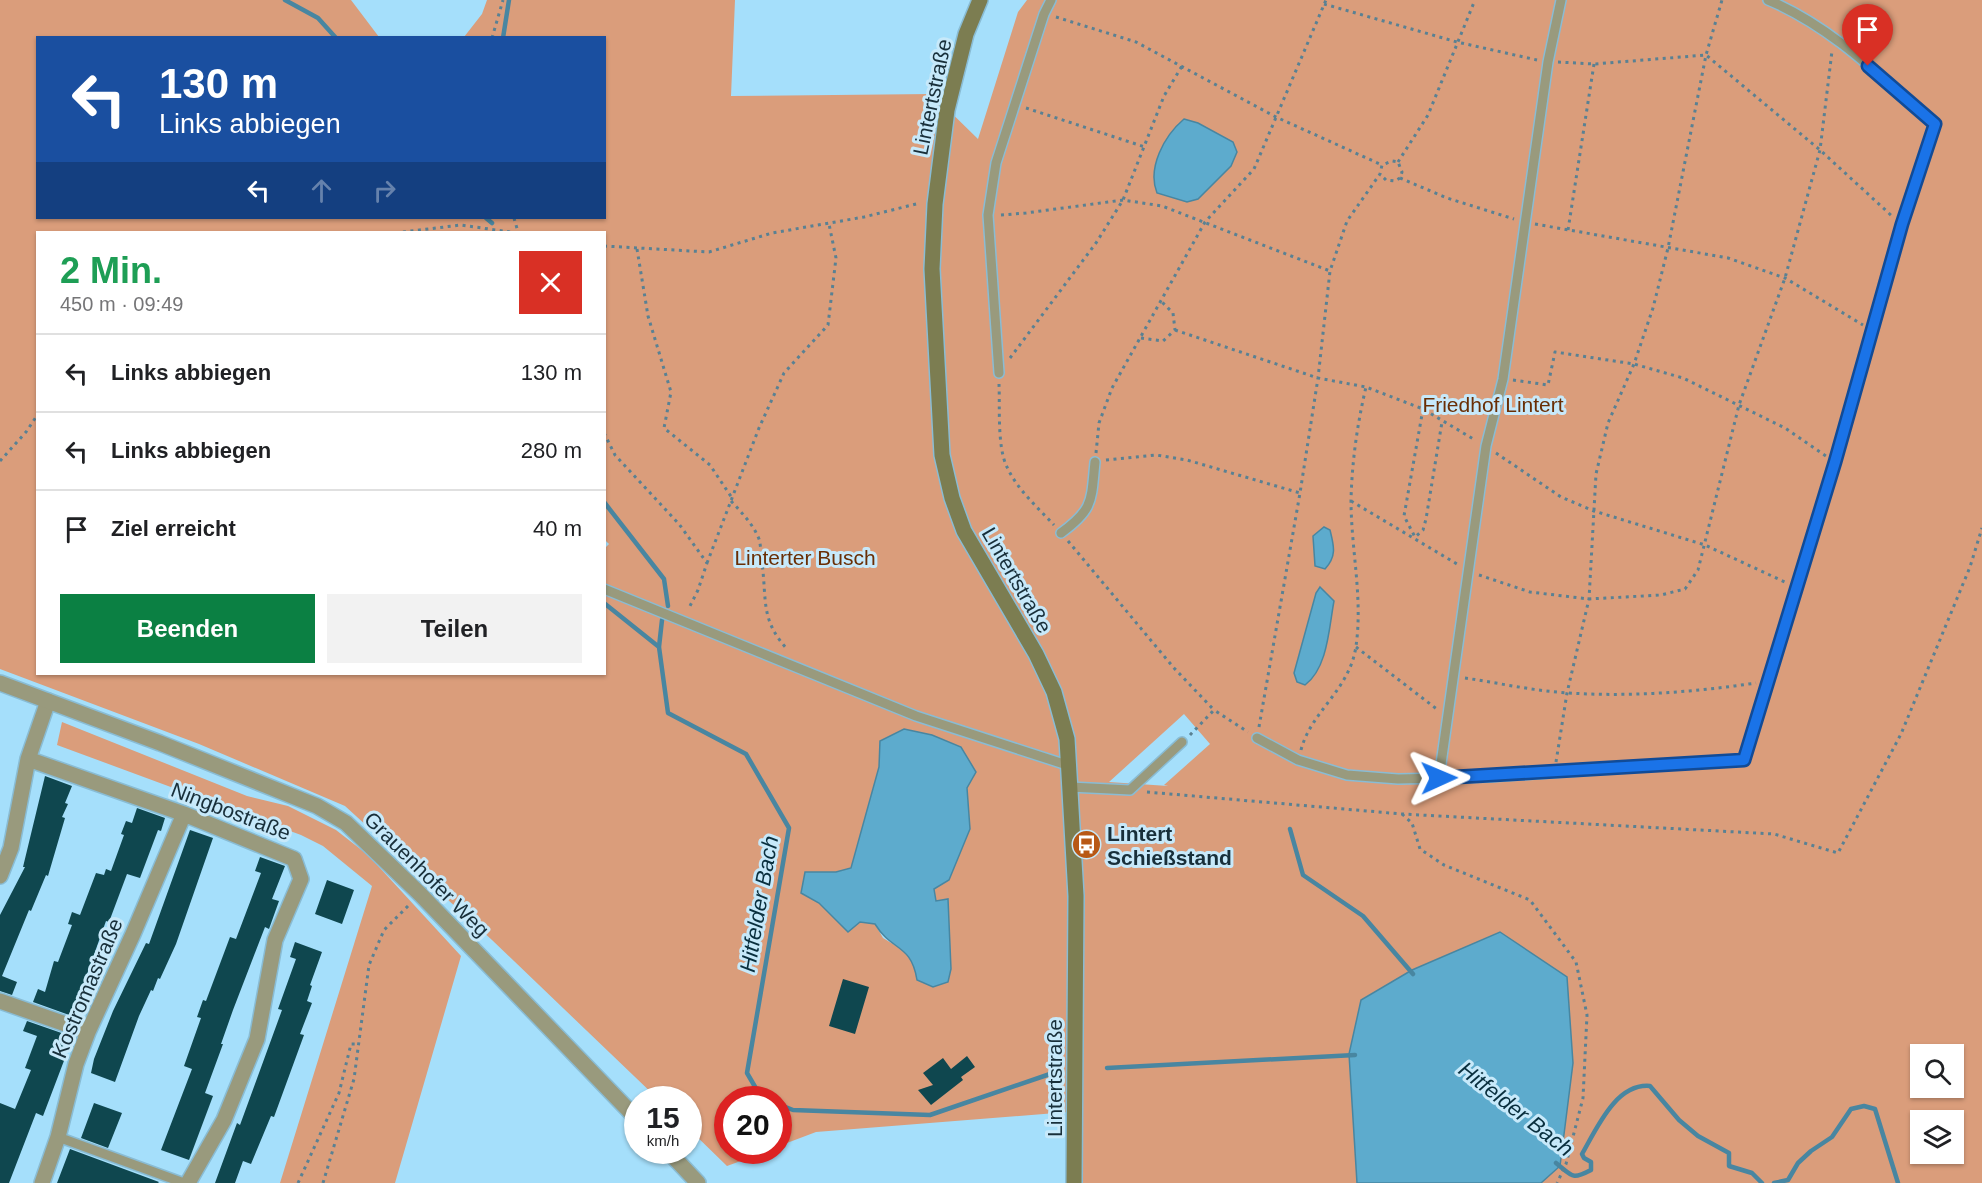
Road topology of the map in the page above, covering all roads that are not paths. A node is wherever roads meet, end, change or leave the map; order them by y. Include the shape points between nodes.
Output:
1 (980, 0) edge
2 (1052, 0) edge
3 (1561, 0) edge
4 (1768, 0) edge
5 (999, 373) road end
6 (1095, 462) road end
7 (1061, 533) road end
8 (606, 590) edge
9 (0, 683) edge
10 (48, 701) junction
11 (1257, 738) road end
12 (1182, 742) road end
13 (28, 759) junction
14 (1070, 766) junction
15 (1439, 778) junction
16 (1070, 787) junction
17 (184, 814) junction
18 (0, 876) edge
19 (0, 1001) edge
20 (88, 1032) junction
21 (624, 1105) edge
22 (58, 1137) junction
23 (680, 1164) edge
24 (42, 1183) edge
25 (184, 1183) edge
26 (188, 1183) edge
27 (698, 1183) edge
28 (1074, 1183) edge

1 - 14 main road, Lintertstraße via 966,34 947,110 935,204 932,269 942,454 964,531 1054,692
2 - 5 lane via 1044,14 996,163 988,215
3 - 15 lane via 1548,62 1503,379 1486,446
4 - 15 lane via 1834,37 1935,124 1744,760
6 - 7 lane via 1091,501 1081,518
8 - 14 lane via 916,716
9 - 10 street, Grauenhofer Weg
10 - 13 street
10 - 21 street, Grauenhofer Weg via 317,806 346,823
11 - 15 lane via 1299,760 1347,775 1398,780
12 - 16 lane via 1130,790
13 - 17 street, Ningbostraße
13 - 18 street via 11,848
14 - 16 main road, Lintertstraße
16 - 28 main road, Lintertstraße via 1076,896
17 - 20 street, Kostromastraße
17 - 26 street, Ningbostraße via 294,858 301,879 275,940 257,1039 224,1120
19 - 20 street
20 - 22 street, Kostromastraße
22 - 24 street, Kostromastraße
22 - 25 lane
23 - 27 street

